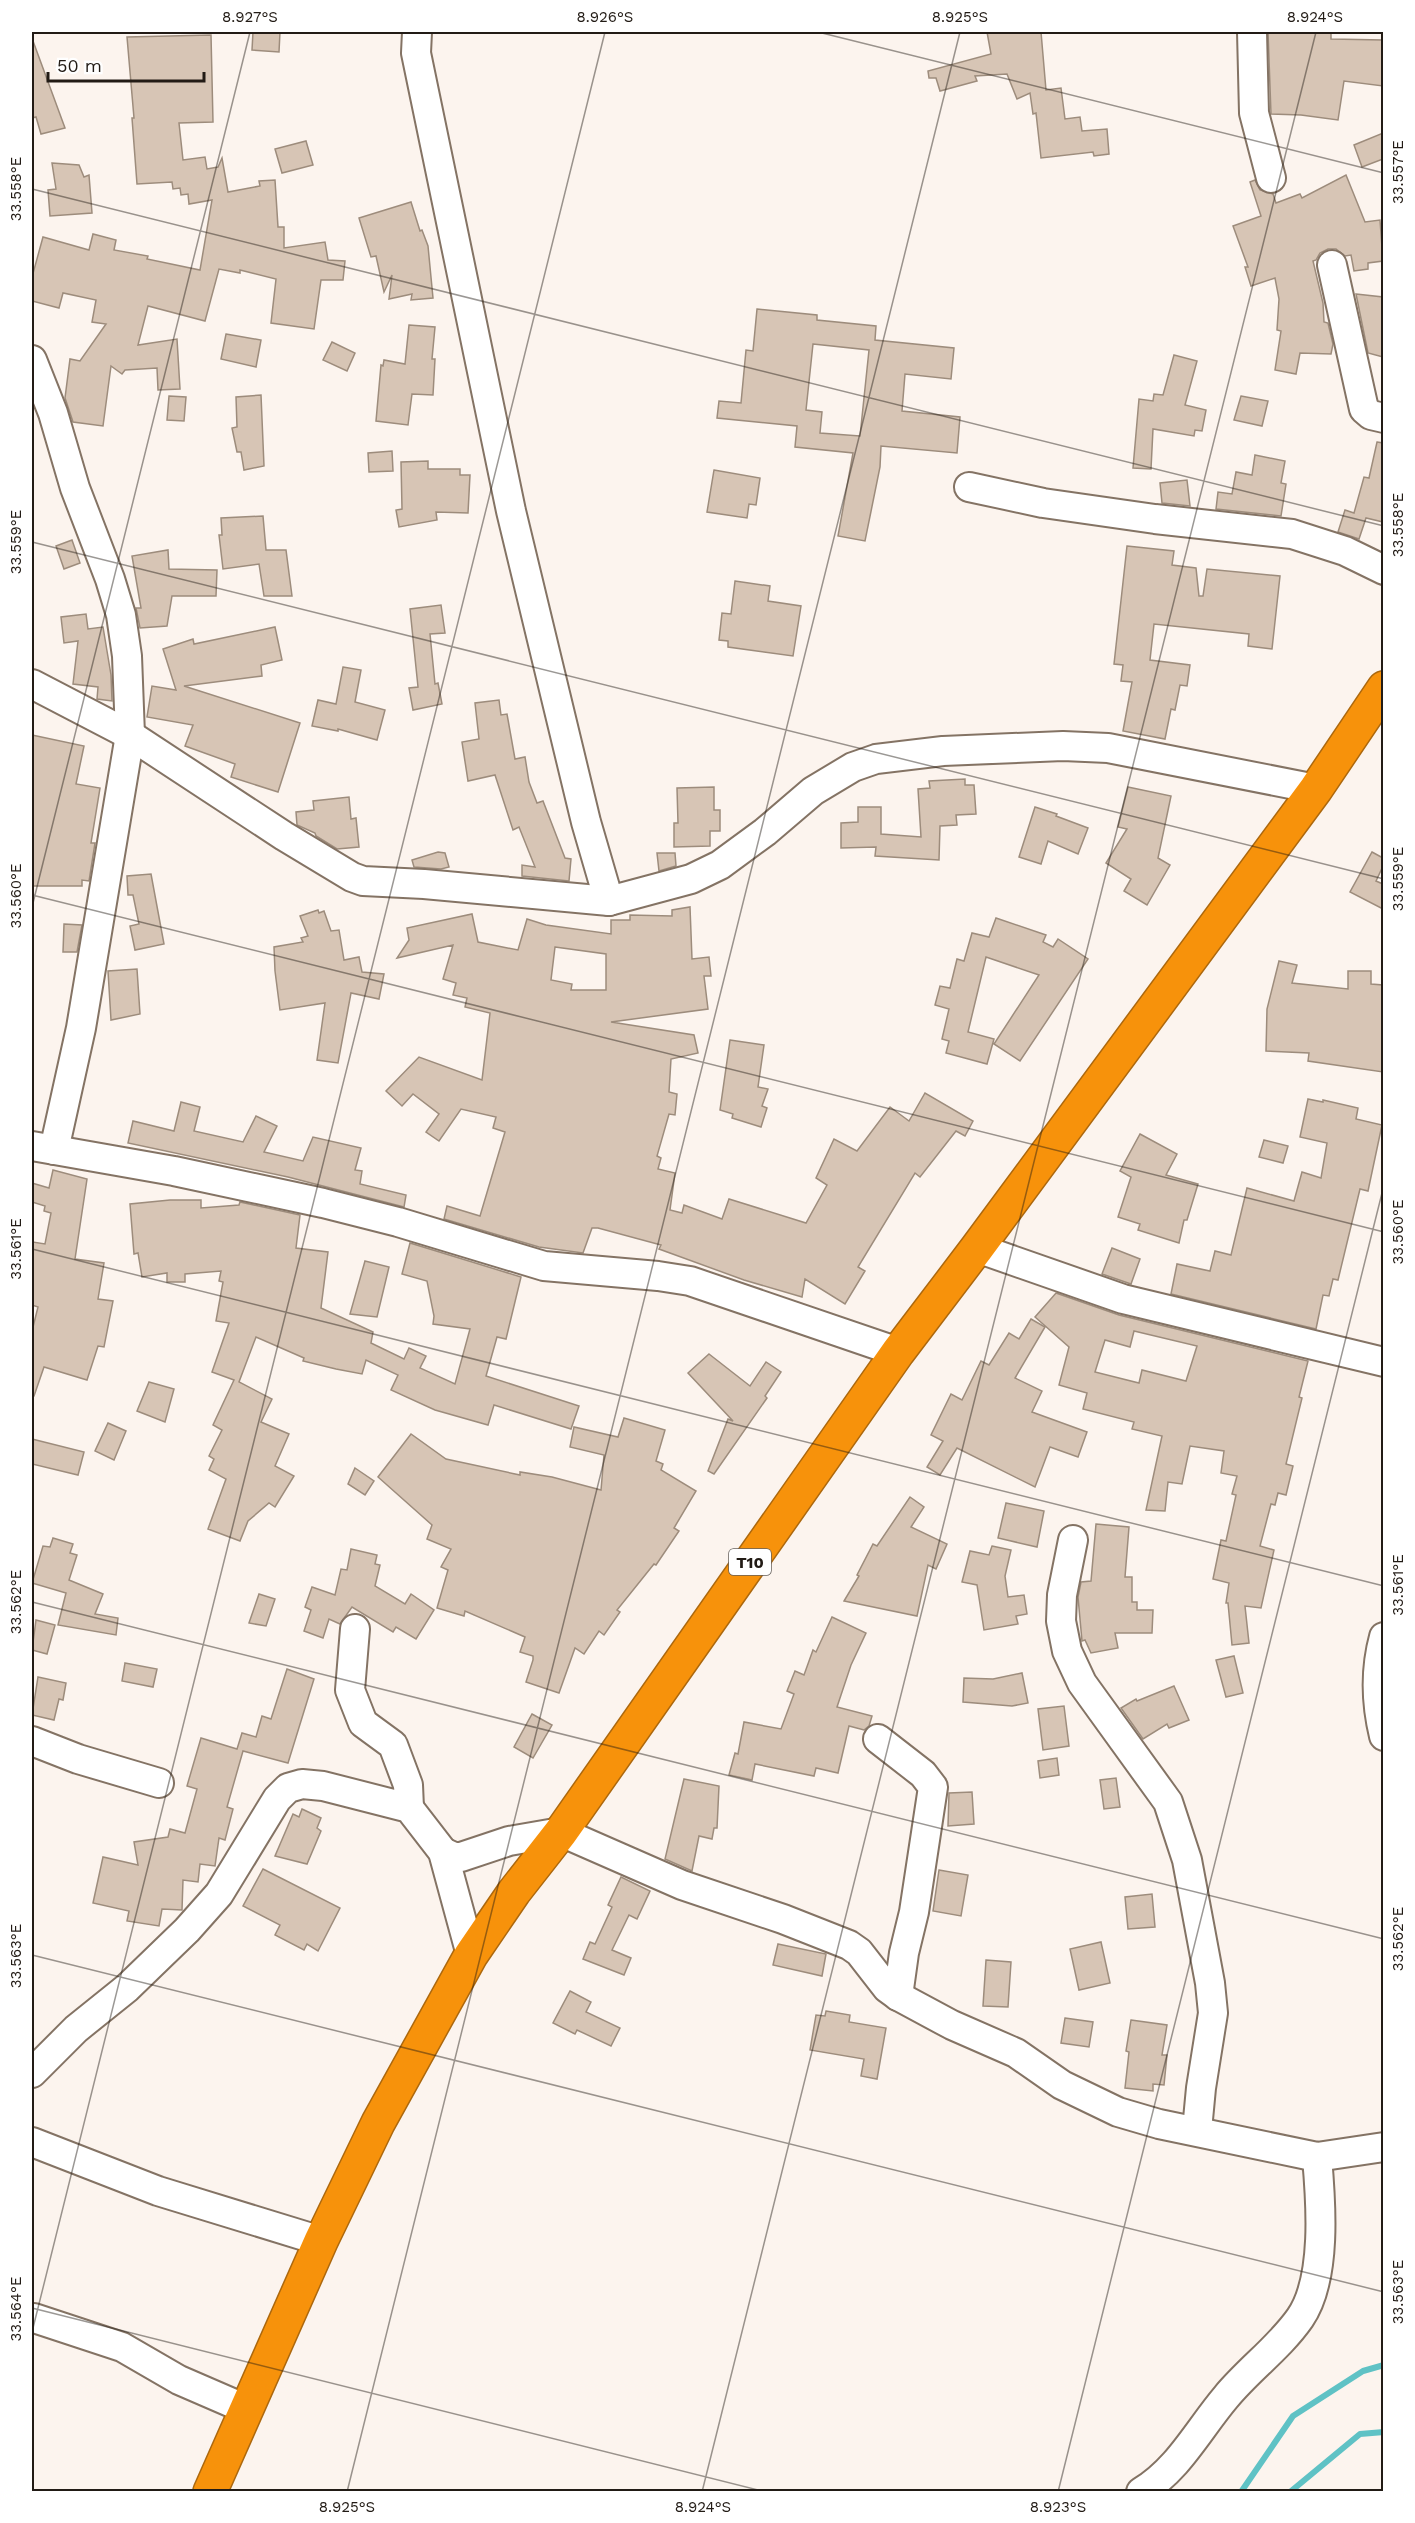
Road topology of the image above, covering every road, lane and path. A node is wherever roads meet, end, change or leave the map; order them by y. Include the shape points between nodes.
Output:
1 (417, 32) edge
2 (1252, 32) edge
3 (1271, 178) dead end
4 (1332, 265) dead end
5 (32, 360) edge
6 (1383, 418) edge
7 (969, 487) dead end
8 (1383, 570) edge
9 (32, 684) edge
10 (1383, 688) edge
11 (130, 735) junction
12 (1316, 789) junction
13 (609, 901) junction
14 (43, 1148) edge
15 (978, 1248) junction
16 (898, 1352) junction
17 (1383, 1362) edge
18 (1073, 1540) dead end
19 (355, 1629) dead end
20 (1383, 1637) edge
21 (1383, 1736) edge
22 (878, 1739) dead end
23 (32, 1741) edge
24 (159, 1783) dead end
25 (409, 1808) junction
26 (561, 1832) junction
27 (443, 1851) junction
28 (471, 1955) junction
29 (898, 1996) junction
30 (32, 2073) edge
31 (1197, 2130) junction
32 (32, 2142) edge
33 (1383, 2147) edge
34 (1317, 2157) junction
35 (321, 2241) junction
36 (34, 2318) dead end
37 (246, 2409) junction
38 (210, 2492) edge
39 (1141, 2492) edge

1 - 13 street via 416,53 511,511 586,822
2 - 3 street via 1254,113
4 - 6 street via 1364,409
5 - 11 street via 121,615 128,656
7 - 8 street via 1155,519 1292,534 1345,551
9 - 11 street
10 - 12 highway, T10
11 - 13 street via 352,877
11 - 14 street via 81,1028
12 - 13 street via 1108,748 997,747 876,759 853,767 813,791 720,865 691,879
12 - 15 highway, T10
14 - 16 street via 323,1203 544,1266 690,1281
15 - 16 highway, T10
15 - 17 street via 1123,1299
16 - 26 highway, T10
18 - 31 street via 1062,1595 1066,1651 1082,1683 1168,1802 1187,1860 1213,2013
19 - 25 street via 350,1690 363,1723 393,1745 408,1785
20 - 21 street via 1377,1687
22 - 29 street via 923,1774 933,1787
23 - 24 street
25 - 27 street
25 - 30 street via 323,1786 302,1784 288,1788 277,1799 219,1894 187,1930
26 - 27 street via 509,1841 461,1857
26 - 28 highway, T10
26 - 29 street via 682,1885 783,1918 849,1945
27 - 28 street
28 - 35 highway, T10 via 378,2123
29 - 31 street via 1016,2053 1062,2085 1118,2112
31 - 34 street
32 - 35 street via 158,2191
33 - 34 street
34 - 39 street via 1320,2238 1305,2310 1269,2355 1225,2397 1174,2464
35 - 37 highway, T10
36 - 37 street via 122,2347 179,2380
37 - 38 highway, T10

